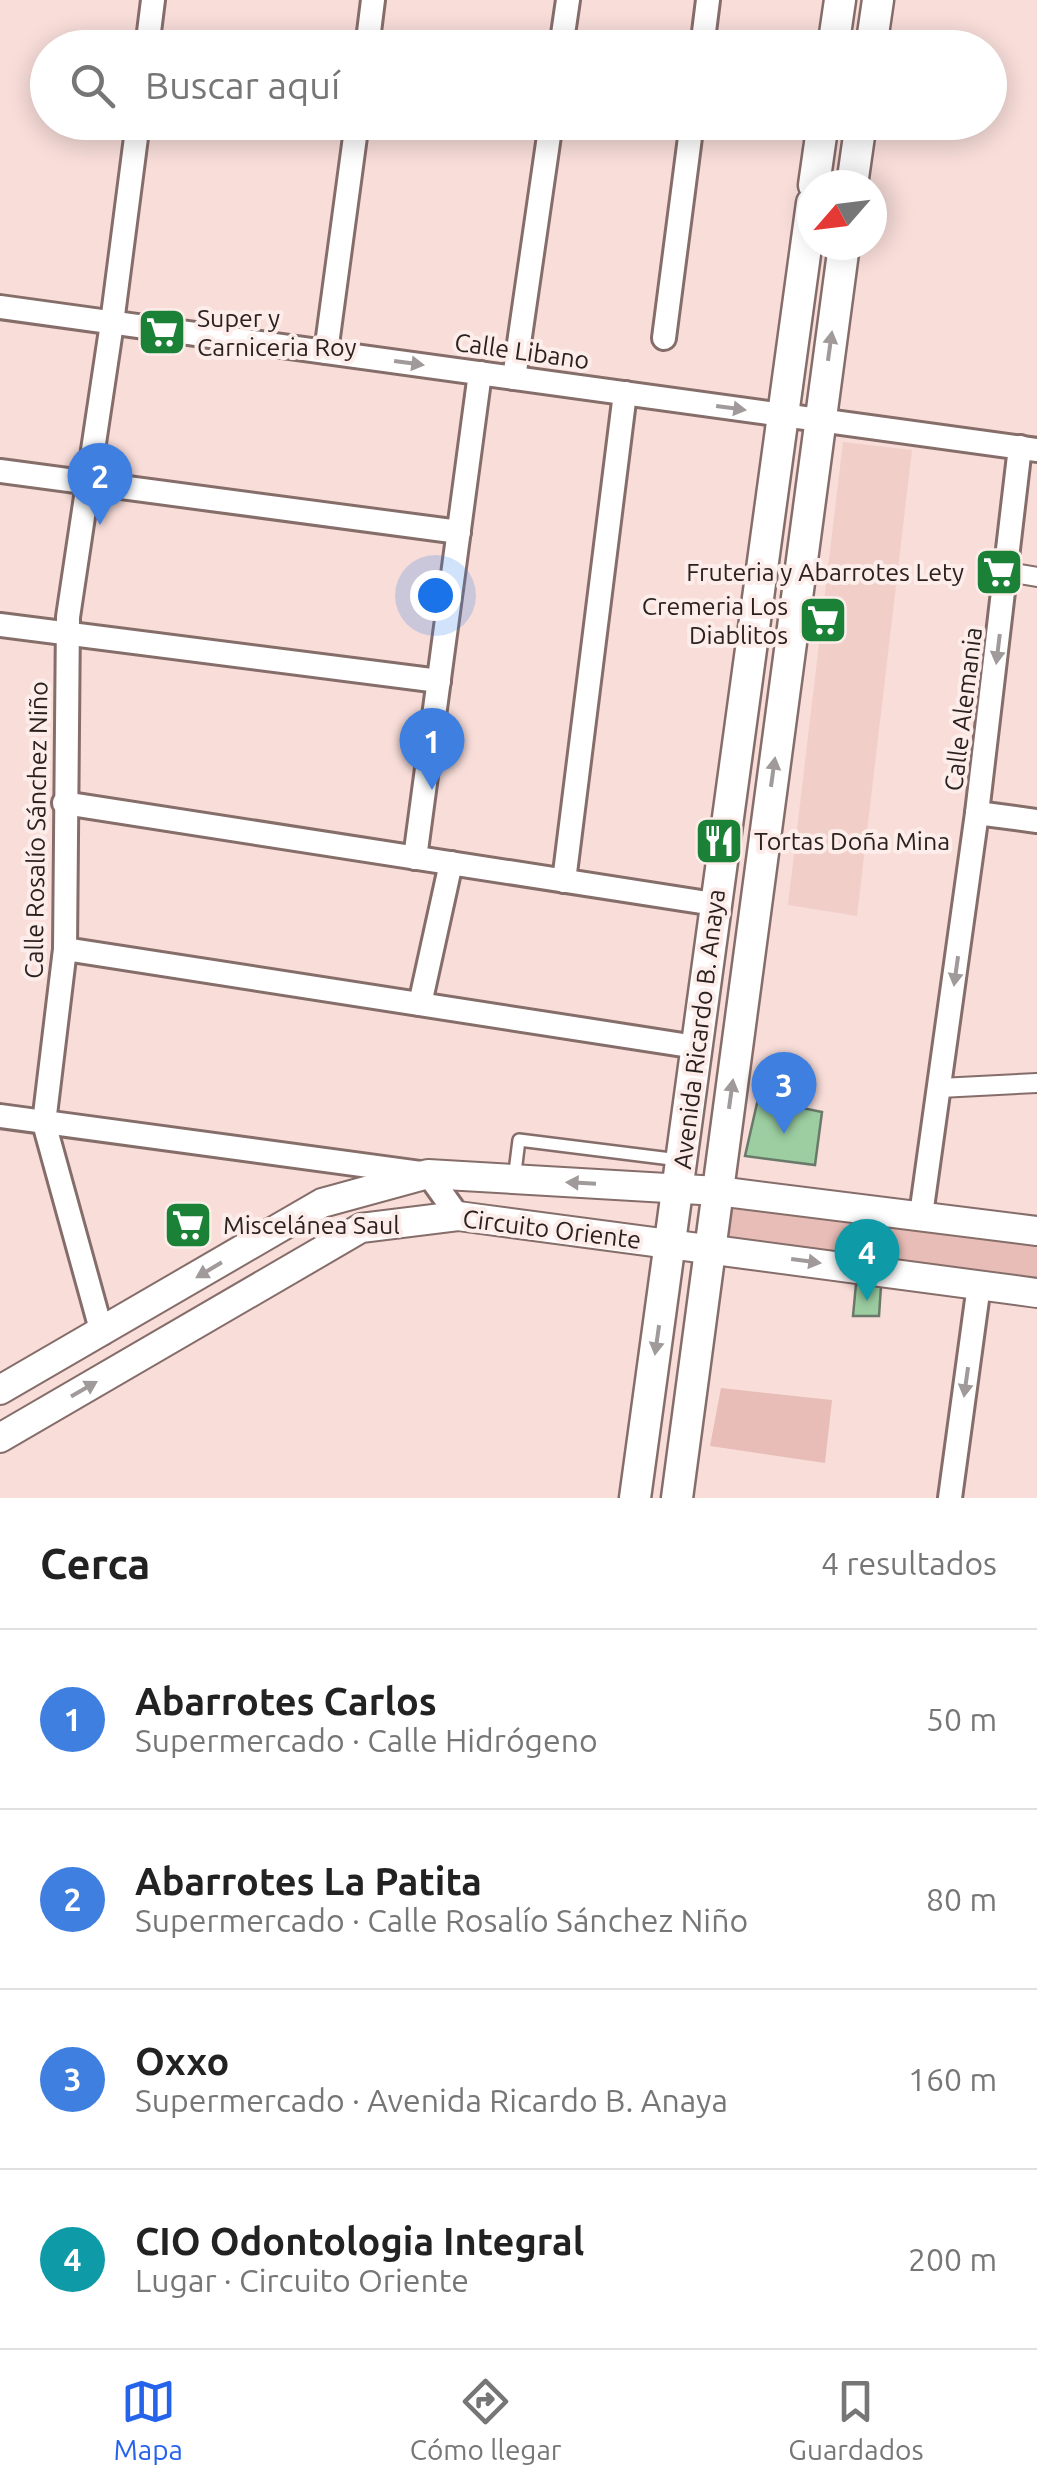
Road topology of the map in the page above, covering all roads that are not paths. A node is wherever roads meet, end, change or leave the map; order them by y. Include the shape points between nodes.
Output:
1 (153, 0) edge
2 (374, 0) edge
3 (568, 0) edge
4 (708, 0) edge
5 (840, 0) edge
6 (878, 0) edge
7 (149, 30) edge
8 (370, 30) edge
9 (564, 30) edge
10 (704, 30) edge
11 (836, 30) edge
12 (874, 30) edge
13 (136, 140) edge
14 (355, 140) edge
15 (548, 140) edge
16 (690, 140) edge
17 (820, 140) edge
18 (858, 140) edge
19 (816, 170) edge
20 (854, 170) edge
21 (804, 260) edge
22 (842, 260) edge
23 (0, 307) edge
24 (112, 323) junction
25 (664, 338) dead end
26 (326, 352) junction
27 (480, 373) junction
28 (514, 378) junction
29 (625, 393) junction
30 (783, 415) junction
31 (820, 420) junction
32 (1028, 449) edge
33 (0, 471) edge
34 (89, 480) junction
35 (459, 532) junction
36 (1008, 572) junction
37 (1037, 577) edge
38 (0, 625) edge
39 (68, 636) junction
40 (439, 682) junction
41 (64, 803) junction
42 (977, 813) junction
43 (1037, 821) edge
44 (416, 858) junction
45 (451, 863) junction
46 (564, 881) junction
47 (714, 904) junction
48 (64, 949) junction
49 (420, 1004) junction
50 (696, 1047) junction
51 (1037, 1084) edge
52 (940, 1088) junction
53 (0, 1116) edge
54 (44, 1123) junction
55 (428, 1174) junction
56 (681, 1174) junction
57 (514, 1180) junction
58 (718, 1191) junction
59 (921, 1215) junction
60 (458, 1216) junction
61 (1037, 1231) edge
62 (670, 1243) junction
63 (249, 1246) junction
64 (710, 1248) junction
65 (269, 1282) junction
66 (979, 1285) junction
67 (1037, 1293) edge
68 (102, 1334) junction
69 (0, 1390) edge
70 (0, 1438) edge
71 (634, 1498) edge
72 (677, 1498) edge
73 (950, 1498) edge

1 - 7 street
2 - 8 street
3 - 9 street
4 - 10 street
5 - 11 main road
6 - 12 main road
13 - 24 street, Calle Rosalío Sánchez Niño
14 - 26 street
15 - 28 street
16 - 25 street
17 - 19 main road
18 - 20 main road
21 - 30 main road, Avenida Ricardo B. Anaya
31 -> 22 main road, Avenida Ricardo B. Anaya
23 - 24 street, Calle Libano
24 - 26 street, Calle Libano
24 - 34 street, Calle Rosalío Sánchez Niño
26 -> 27 street, Calle Libano
27 - 28 street, Calle Libano
27 - 35 street
28 - 29 street, Calle Libano
29 -> 30 street, Calle Libano
29 - 46 street
30 - 31 street, Calle Libano
30 - 47 main road, Avenida Ricardo B. Anaya
31 - 32 street, Calle Libano
58 -> 31 main road, Avenida Ricardo B. Anaya
32 - 36 street, Calle Alemania
33 - 34 street
34 - 35 street
34 - 39 street, Calle Rosalío Sánchez Niño
35 - 40 street
36 - 37 street
36 -> 42 street, Calle Alemania
38 - 39 street
39 - 40 street
39 - 41 street, Calle Rosalío Sánchez Niño
40 - 44 street
41 - 44 street
41 - 48 street, Calle Rosalío Sánchez Niño
42 - 43 street
42 -> 52 street, Calle Alemania
44 - 45 street
45 - 46 street
45 - 49 street
46 - 47 street
47 - 50 main road, Avenida Ricardo B. Anaya
48 - 49 street
48 - 54 street, Calle Rosalío Sánchez Niño
49 - 50 street
50 - 56 main road, Avenida Ricardo B. Anaya
51 - 52 street
52 - 59 street, Calle Alemania
53 - 54 street
54 - 55 street
54 - 68 street, Calle Rosalío Sánchez Niño
55 - 57 street, Circuito Oriente
55 - 60 street
55 - 63 street, Circuito Oriente via 322,1203
56 -> 57 street, Circuito Oriente
56 - 57 lane via 519,1140
56 - 58 street, Circuito Oriente
56 - 62 main road, Avenida Ricardo B. Anaya
58 - 59 street, Circuito Oriente
58 - 64 main road, Avenida Ricardo B. Anaya
59 - 61 street, Circuito Oriente
60 - 62 street, Circuito Oriente
60 - 65 street, Circuito Oriente via 361,1228
62 - 64 street, Circuito Oriente
62 -> 71 main road, Avenida Ricardo B. Anaya
63 - 65 street
63 -> 68 street, Circuito Oriente
64 -> 66 street, Circuito Oriente
64 - 72 main road, Avenida Ricardo B. Anaya
70 -> 65 street, Circuito Oriente
66 - 67 street, Circuito Oriente
66 -> 73 street
68 - 69 street, Circuito Oriente

